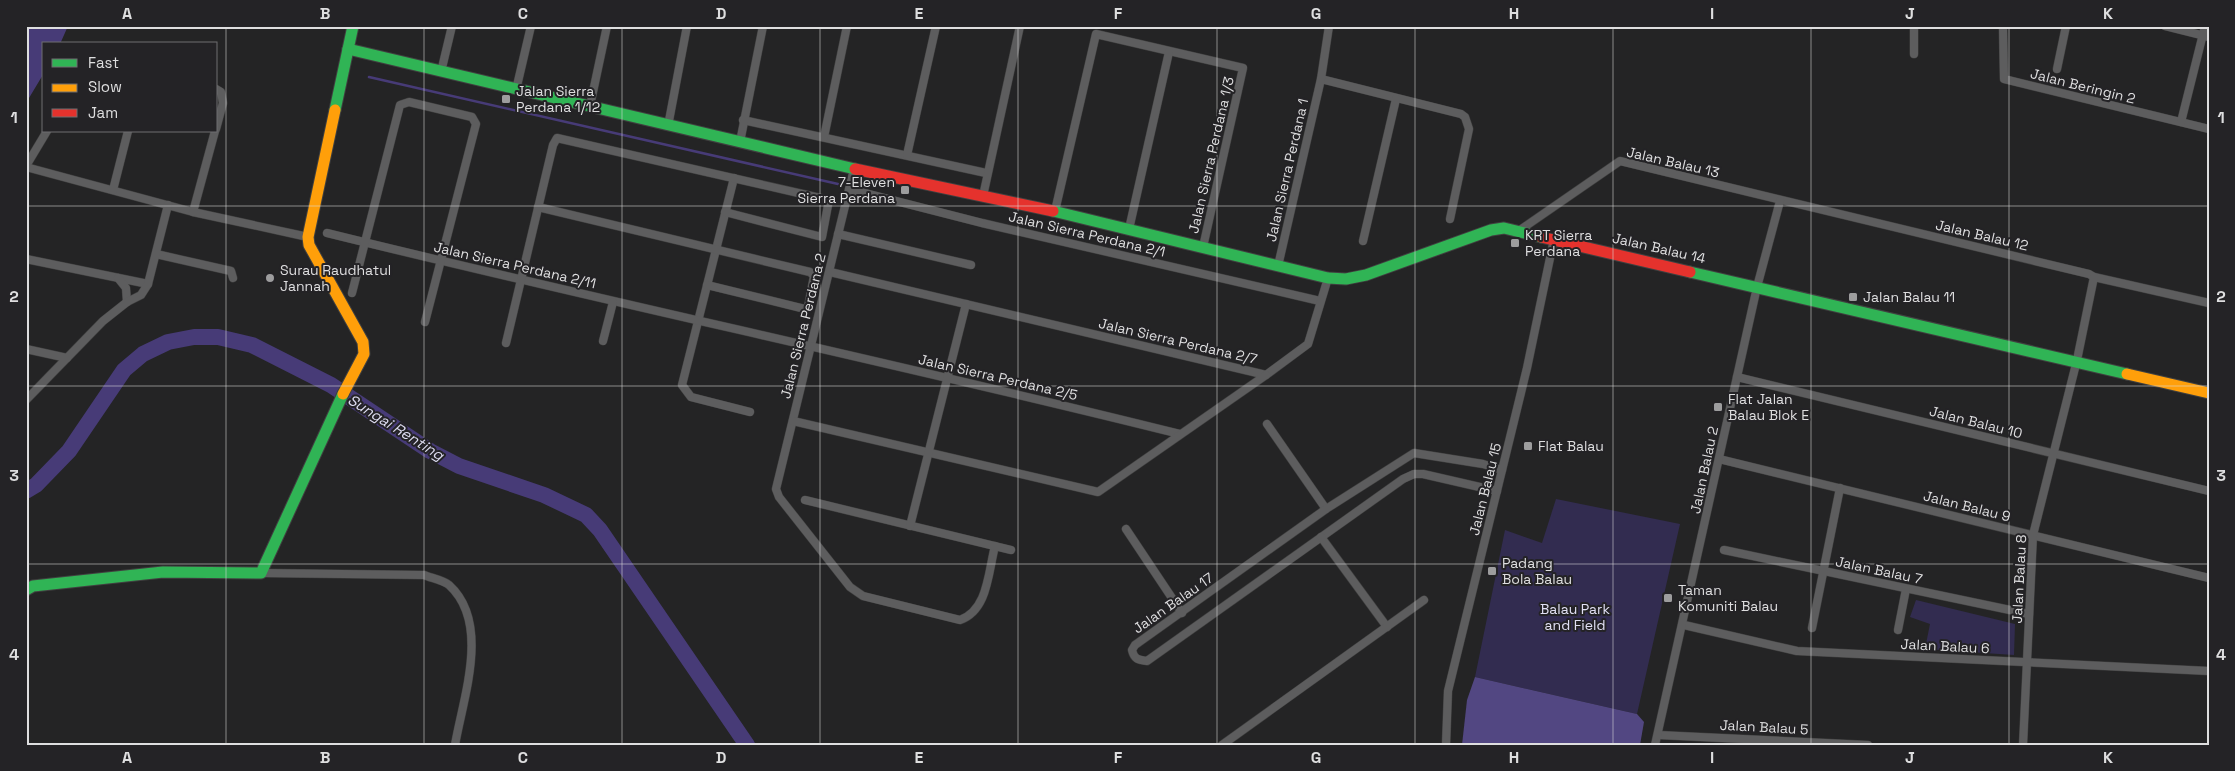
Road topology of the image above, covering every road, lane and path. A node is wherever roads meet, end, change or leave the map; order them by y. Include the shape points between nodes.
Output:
1 (353, 26) edge
2 (452, 26) edge
3 (531, 26) edge
4 (607, 26) edge
5 (687, 26) edge
6 (763, 26) edge
7 (847, 26) edge
8 (936, 26) edge
9 (1020, 26) edge
10 (1329, 26) edge
11 (1914, 26) edge
12 (2003, 26) edge
13 (2066, 26) edge
14 (2165, 26) edge
15 (2205, 26) edge
16 (2206, 36) edge
17 (348, 49) junction
18 (1169, 52) junction
19 (1914, 54) dead end
20 (2058, 69) dead end
21 (441, 72) junction
22 (1321, 79) junction
23 (218, 90) edge
24 (516, 90) junction
25 (1396, 99) junction
26 (590, 106) junction
27 (743, 120) junction
28 (218, 122) edge
29 (2181, 122) junction
30 (668, 126) junction
31 (2209, 129) edge
32 (46, 132) edge
33 (128, 132) edge
34 (215, 132) edge
35 (824, 137) junction
36 (740, 142) junction
37 (907, 155) junction
38 (26, 167) edge
39 (854, 169) junction
40 (986, 174) junction
41 (734, 178) junction
42 (849, 189) junction
43 (113, 190) junction
44 (983, 196) junction
45 (1780, 200) junction
46 (168, 205) junction
47 (538, 207) junction
48 (1055, 211) junction
49 (193, 212) junction
50 (726, 212) junction
51 (1450, 219) dead end
52 (1130, 229) junction
53 (1520, 230) junction
54 (327, 233) dead end
55 (838, 234) junction
56 (308, 237) junction
57 (1554, 239) junction
58 (1363, 241) dead end
59 (365, 242) junction
60 (1203, 247) junction
61 (716, 250) junction
62 (156, 254) junction
63 (26, 259) edge
64 (441, 260) junction
65 (971, 265) dead end
66 (1278, 266) junction
67 (830, 272) junction
68 (2094, 277) junction
69 (118, 278) junction
70 (233, 278) dead end
71 (1328, 278) junction
72 (522, 280) junction
73 (148, 284) junction
74 (707, 285) junction
75 (1757, 287) junction
76 (352, 293) dead end
77 (1320, 300) junction
78 (127, 302) junction
79 (613, 302) junction
80 (2209, 303) edge
81 (966, 304) junction
82 (425, 322) dead end
83 (697, 322) junction
84 (604, 341) dead end
85 (506, 343) dead end
86 (810, 347) junction
87 (26, 349) edge
88 (67, 358) junction
89 (2077, 360) junction
90 (1266, 374) junction
91 (948, 377) junction
92 (1737, 377) junction
93 (2209, 393) edge
94 (26, 400) edge
95 (750, 412) dead end
96 (793, 421) junction
97 (1266, 424) dead end
98 (1180, 434) junction
99 (929, 452) junction
100 (2054, 453) junction
101 (1719, 459) junction
102 (1502, 470) junction
103 (1840, 488) junction
104 (1497, 491) junction
105 (2209, 491) edge
106 (805, 500) dead end
107 (1326, 509) junction
108 (910, 526) junction
109 (1126, 529) dead end
110 (2033, 535) junction
111 (1320, 537) junction
112 (995, 546) junction
113 (1011, 550) dead end
114 (1724, 550) dead end
115 (1823, 571) junction
116 (261, 573) junction
117 (2209, 578) edge
118 (1906, 589) junction
119 (26, 590) edge
120 (1424, 600) dead end
121 (1182, 613) junction
122 (2029, 614) junction
123 (1684, 625) junction
124 (1387, 627) junction
125 (1812, 628) dead end
126 (1898, 630) dead end
127 (2027, 663) junction
128 (2209, 671) edge
129 (1658, 735) junction
130 (456, 745) edge
131 (1222, 745) edge
132 (1446, 745) edge
133 (1655, 745) edge
134 (1868, 745) edge
135 (2023, 745) edge

1 - 17 street
2 - 21 street
3 - 24 street
4 - 26 street
5 - 30 street
6 - 27 street
7 - 35 street
8 - 37 street
9 - 40 street
10 - 22 street, Jalan Sierra Perdana 1
11 - 19 street
12 - 29 street, Jalan Beringin 2 via 2004,79
13 - 20 street
14 - 16 street
15 - 16 street
16 - 29 street
17 - 21 street, Jalan Balau 14
17 - 56 street
18 - 48 street via 1096,34
18 - 52 street
18 - 60 street, Jalan Sierra Perdana 1/3 via 1243,68
21 - 24 street, Jalan Balau 14
22 - 25 street
22 - 66 street, Jalan Sierra Perdana 1
23 - 28 street via 223,103
24 - 26 street, Jalan Balau 14
25 - 51 street via 1461,114 1467,121 1470,129
25 - 58 street
26 - 30 street, Jalan Balau 14
27 - 35 street
27 - 36 street
29 - 31 street, Jalan Beringin 2
30 - 36 street, Jalan Balau 14
32 - 38 street
33 - 43 street
34 - 49 street
35 - 37 street
36 - 39 street, Jalan Balau 14
37 - 40 street
38 - 43 street
39 - 42 street, Jalan Sierra Perdana 2
39 - 44 street, Jalan Balau 14
40 - 44 street
41 - 47 street via 557,138
41 - 50 street
41 - 50 street via 829,200 822,237
42 - 55 street, Jalan Sierra Perdana 2
42 - 77 street, Jalan Sierra Perdana 2/1 via 982,223
43 - 46 street
44 - 48 street, Jalan Balau 14
45 - 53 street, Jalan Balau 13 via 1620,161
45 - 68 street, Jalan Balau 12
45 - 75 street, Jalan Balau 2
46 - 49 street
46 - 62 street
47 - 61 street
47 - 72 street
48 - 52 street, Jalan Balau 14
49 - 56 street
50 - 61 street
52 - 60 street, Jalan Balau 14
53 - 57 street, Jalan Balau 14
53 - 71 street, Jalan Balau 14 via 1491,230 1366,275
54 - 59 street, Jalan Sierra Perdana 2/11
55 - 65 street
55 - 67 street, Jalan Sierra Perdana 2
56 - 116 street via 309,245 363,342 364,354
57 - 75 street, Jalan Balau 14
57 - 102 street, Jalan Balau 15
59 - 64 street, Jalan Sierra Perdana 2/11
59 - 64 street via 400,105 410,102 445,110 472,117 476,124
59 - 76 street
60 - 66 street, Jalan Balau 14
61 - 74 street
61 - 74 street via 810,272 814,276 808,307 805,309
62 - 70 street via 231,271
62 - 73 street
63 - 69 street
64 - 72 street, Jalan Sierra Perdana 2/11
64 - 82 street
66 - 71 street, Jalan Balau 14
67 - 81 street, Jalan Sierra Perdana 2/7
67 - 86 street, Jalan Sierra Perdana 2
68 - 80 street, Jalan Balau 12
68 - 89 street
69 - 73 street
69 - 78 street via 126,288
71 - 77 street, Jalan Sierra Perdana 2/7
72 - 79 street, Jalan Sierra Perdana 2/11
72 - 85 street
73 - 78 street via 141,295
74 - 83 street
75 - 89 street
75 - 92 street, Jalan Balau 2
77 - 90 street, Jalan Sierra Perdana 2/7 via 1308,344
78 - 88 street
79 - 83 street, Jalan Sierra Perdana 2/11
79 - 84 street
81 - 90 street, Jalan Sierra Perdana 2/7
81 - 91 street
83 - 86 street, Jalan Sierra Perdana 2/5
83 - 95 street via 682,385 691,397
86 - 91 street, Jalan Sierra Perdana 2/5
86 - 96 street, Jalan Sierra Perdana 2
87 - 88 street
88 - 94 street
89 - 93 street
89 - 100 street, Jalan Balau 8
90 - 98 street
91 - 98 street, Jalan Sierra Perdana 2/5
91 - 99 street
92 - 100 street, Jalan Balau 10
92 - 101 street, Jalan Balau 2
96 - 99 street
96 - 112 street, Jalan Sierra Perdana 2 via 776,489 779,497 850,587 863,596 960,620 969,617 981,604
97 - 107 street
98 - 99 street via 1098,492
99 - 108 street
100 - 105 street, Jalan Balau 10
100 - 110 street, Jalan Balau 8
101 - 103 street, Jalan Balau 9
101 - 123 street, Jalan Balau 2
102 - 104 street, Jalan Balau 15
102 - 107 street, Jalan Balau 17 via 1414,453
103 - 110 street, Jalan Balau 9
103 - 115 street
104 - 111 street, Jalan Balau 17 via 1414,474
104 - 132 street, Jalan Balau 15 via 1448,691
106 - 108 street
107 - 121 street, Jalan Balau 17
108 - 112 street
109 - 121 street
110 - 117 street, Jalan Balau 9
110 - 122 street, Jalan Balau 8
111 - 121 street, Jalan Balau 17 via 1147,661 1134,656 1132,650 1135,645
111 - 124 street
112 - 113 street
114 - 115 street, Jalan Balau 7
115 - 118 street, Jalan Balau 7
115 - 125 street
116 - 119 street via 163,572 34,586
116 - 130 street via 424,575 447,584 460,598 467,615 472,660
118 - 122 street, Jalan Balau 7
118 - 126 street
120 - 124 street
122 - 127 street, Jalan Balau 8
123 - 127 street, Jalan Balau 6 via 1797,651
123 - 129 street, Jalan Balau 2
124 - 131 street
127 - 128 street, Jalan Balau 6
127 - 135 street, Jalan Balau 8
129 - 133 street, Jalan Balau 2
129 - 134 street, Jalan Balau 5

